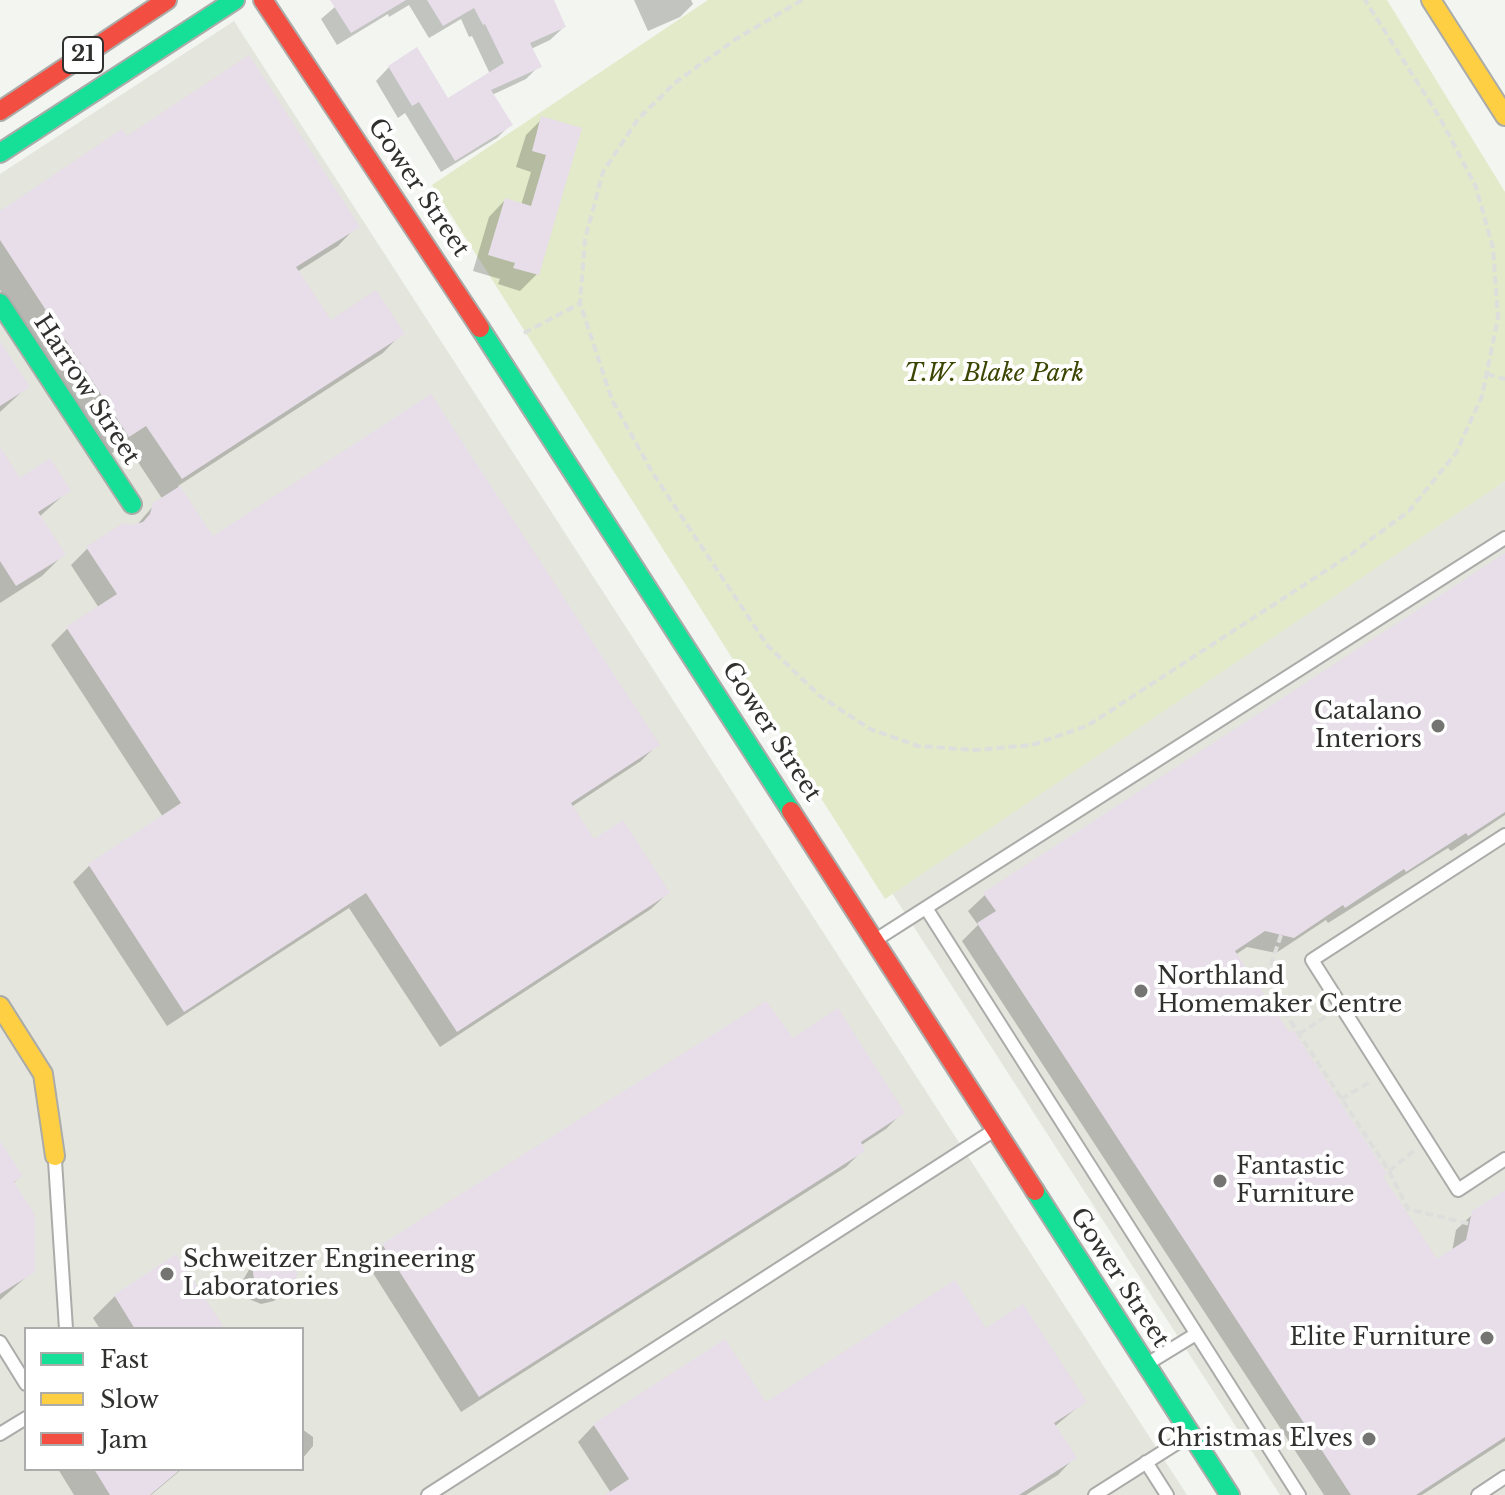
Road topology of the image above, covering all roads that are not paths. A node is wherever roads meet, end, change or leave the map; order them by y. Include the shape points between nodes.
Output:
1 (167, 0) edge
2 (235, 0) edge
3 (263, 0) edge
4 (1431, 0) edge
5 (0, 111) edge
6 (1505, 116) edge
7 (0, 153) edge
8 (0, 303) edge
9 (132, 504) dead end
10 (1505, 538) edge
11 (1505, 835) edge
12 (926, 908) junction
13 (875, 940) junction
14 (0, 1006) edge
15 (995, 1129) junction
16 (55, 1156) joint
17 (1505, 1159) edge
18 (66, 1327) edge
19 (1196, 1334) junction
20 (0, 1342) edge
21 (1146, 1364) junction
22 (24, 1381) edge
23 (24, 1419) edge
24 (0, 1434) edge
25 (1191, 1434) junction
26 (1146, 1462) junction
27 (1505, 1477) edge
28 (428, 1495) edge
29 (1095, 1495) edge
30 (1167, 1495) edge
31 (1230, 1495) edge
32 (1299, 1495) edge
33 (1478, 1495) edge

1 - 5 main road, 21
2 - 7 main road, 21
3 - 13 main road, Gower Street via 428,245
4 - 6 main road
8 - 9 main road, Harrow Street
10 - 12 lane
11 - 17 lane via 1312,960 1458,1190
12 - 13 lane
12 - 19 lane
13 - 15 main road, Gower Street
14 - 16 main road via 43,1074
15 - 21 main road, Gower Street
15 - 28 lane
16 - 18 lane
19 - 21 lane
19 - 32 lane
20 - 22 lane
21 - 25 main road, Gower Street
23 - 24 lane
25 - 26 lane
25 - 31 main road, Gower Street
26 - 29 lane
26 - 30 lane
27 - 33 lane

